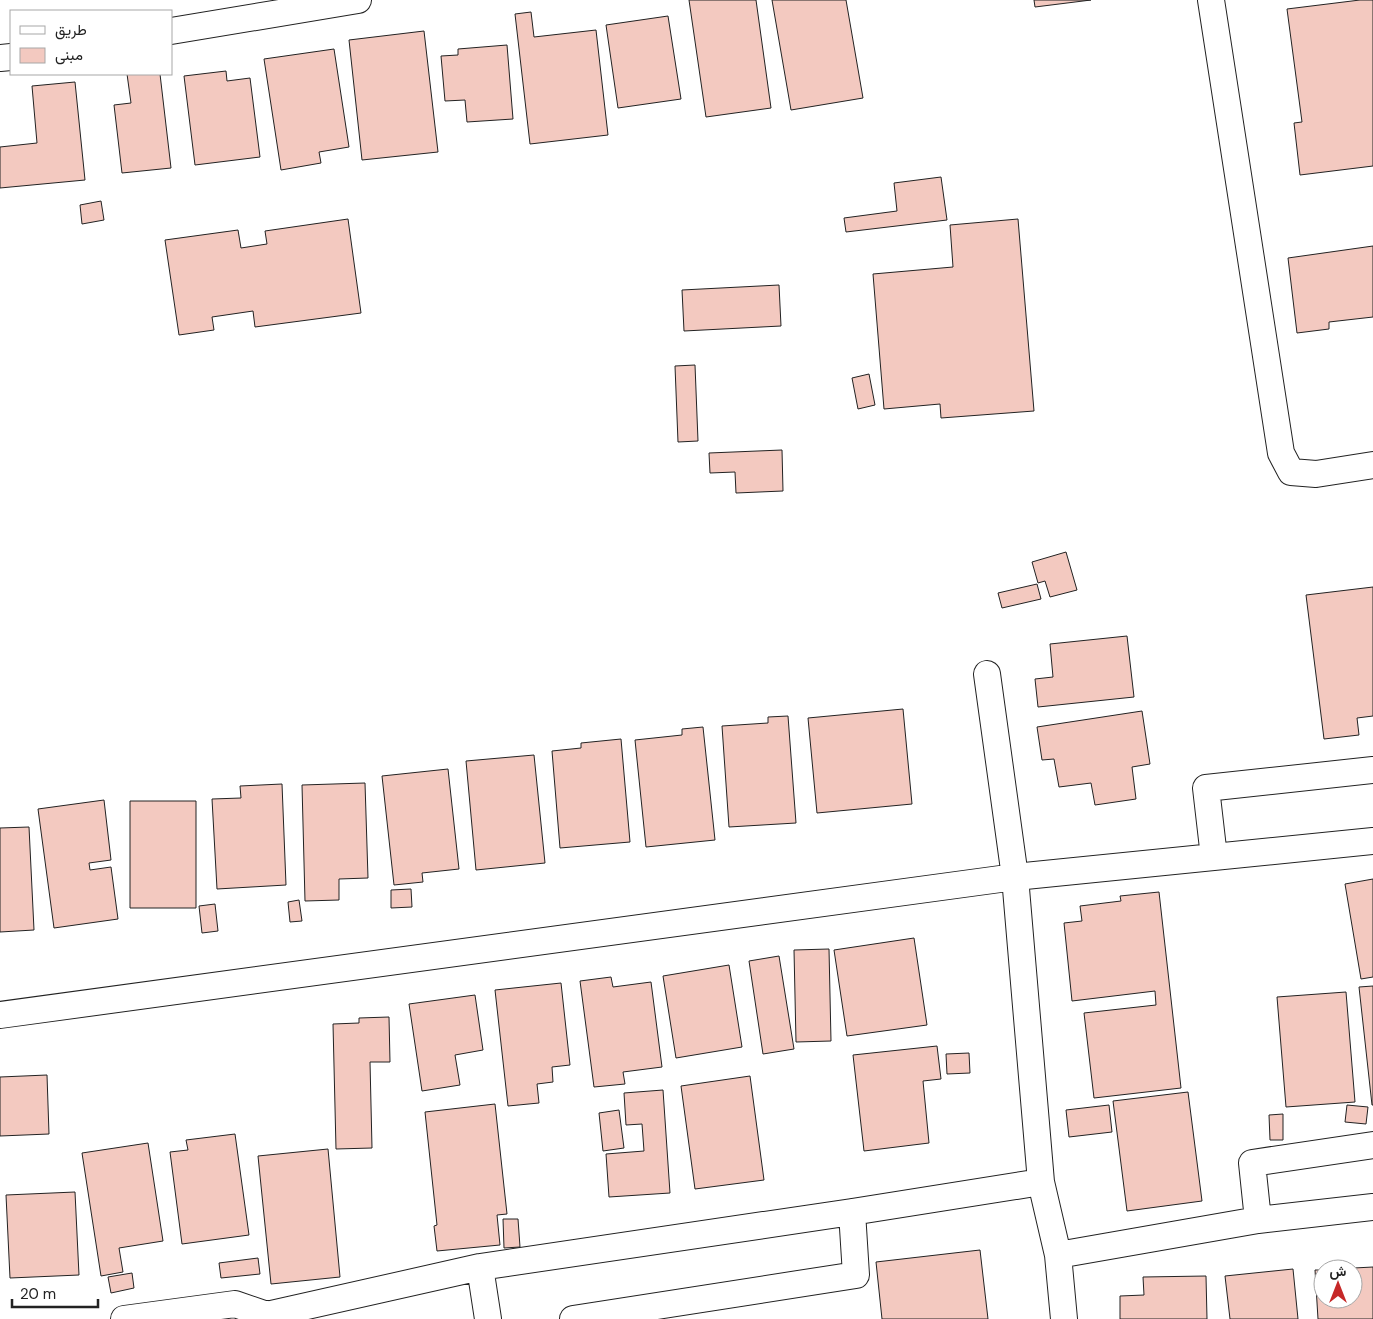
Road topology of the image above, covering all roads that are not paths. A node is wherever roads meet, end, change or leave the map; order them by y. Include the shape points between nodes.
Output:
1 (358, 0) edge
2 (1211, 0) edge
3 (172, 30) edge
4 (1373, 466) edge
5 (987, 674) dead end
6 (1373, 770) edge
7 (1373, 841) edge
8 (1214, 857) junction
9 (1015, 877) junction
10 (0, 1015) edge
11 (1373, 1145) edge
12 (1042, 1182) junction
13 (1373, 1207) edge
14 (852, 1212) junction
15 (1258, 1220) junction
16 (1058, 1255) junction
17 (480, 1267) junction
18 (267, 1317) edge
19 (124, 1319) edge
20 (488, 1319) edge
21 (574, 1319) edge
22 (1064, 1319) edge

1 - 3 street
2 - 4 street via 1281,453 1292,472 1316,474
5 - 9 street
6 - 8 street via 1206,788
7 - 8 street
8 - 9 street
9 - 10 street
9 - 12 street
11 - 15 street via 1252,1163
12 - 14 street
12 - 16 street
13 - 15 street
14 - 17 street
14 - 21 street via 856,1275
15 - 16 street
16 - 22 street
17 - 18 street
17 - 20 street
18 - 19 street via 235,1304

